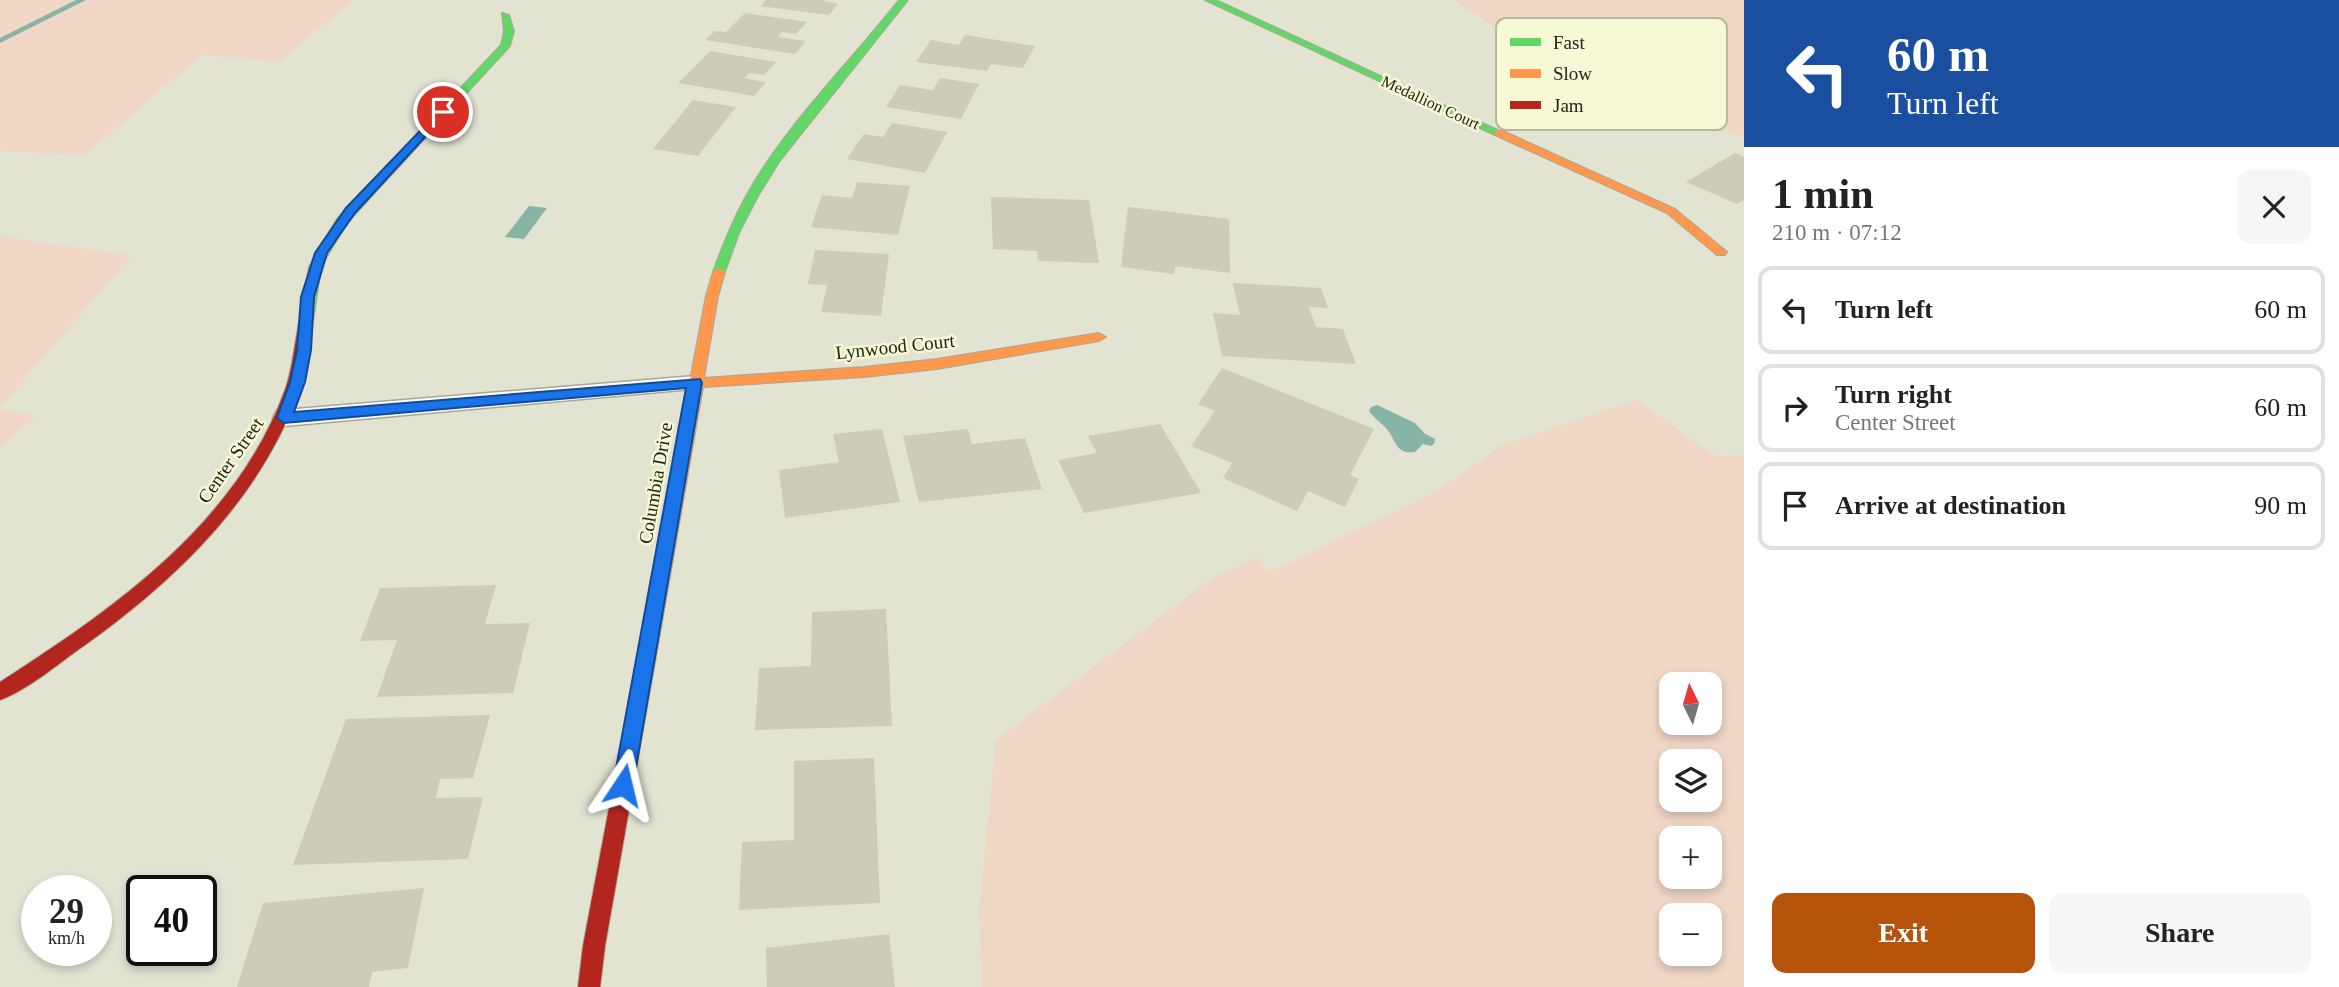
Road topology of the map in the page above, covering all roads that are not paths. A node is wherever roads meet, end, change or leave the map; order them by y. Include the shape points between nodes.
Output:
1 (904, 0) edge
2 (1209, 0) edge
3 (505, 15) dead end
4 (1721, 252) dead end
5 (1099, 337) dead end
6 (695, 383) junction
7 (284, 418) junction
8 (0, 692) edge
9 (589, 987) edge

1 - 6 street, Columbia Drive via 792,136 733,230 712,296
2 - 4 street, Medallion Court via 1671,211
3 - 7 street, Center Street via 509,31 505,46 350,210 321,253 308,297 298,382
5 - 6 street, Lynwood Court via 888,369
6 - 7 lane
6 - 9 street, Columbia Drive
7 - 8 street, Center Street via 240,489 147,588 74,644

